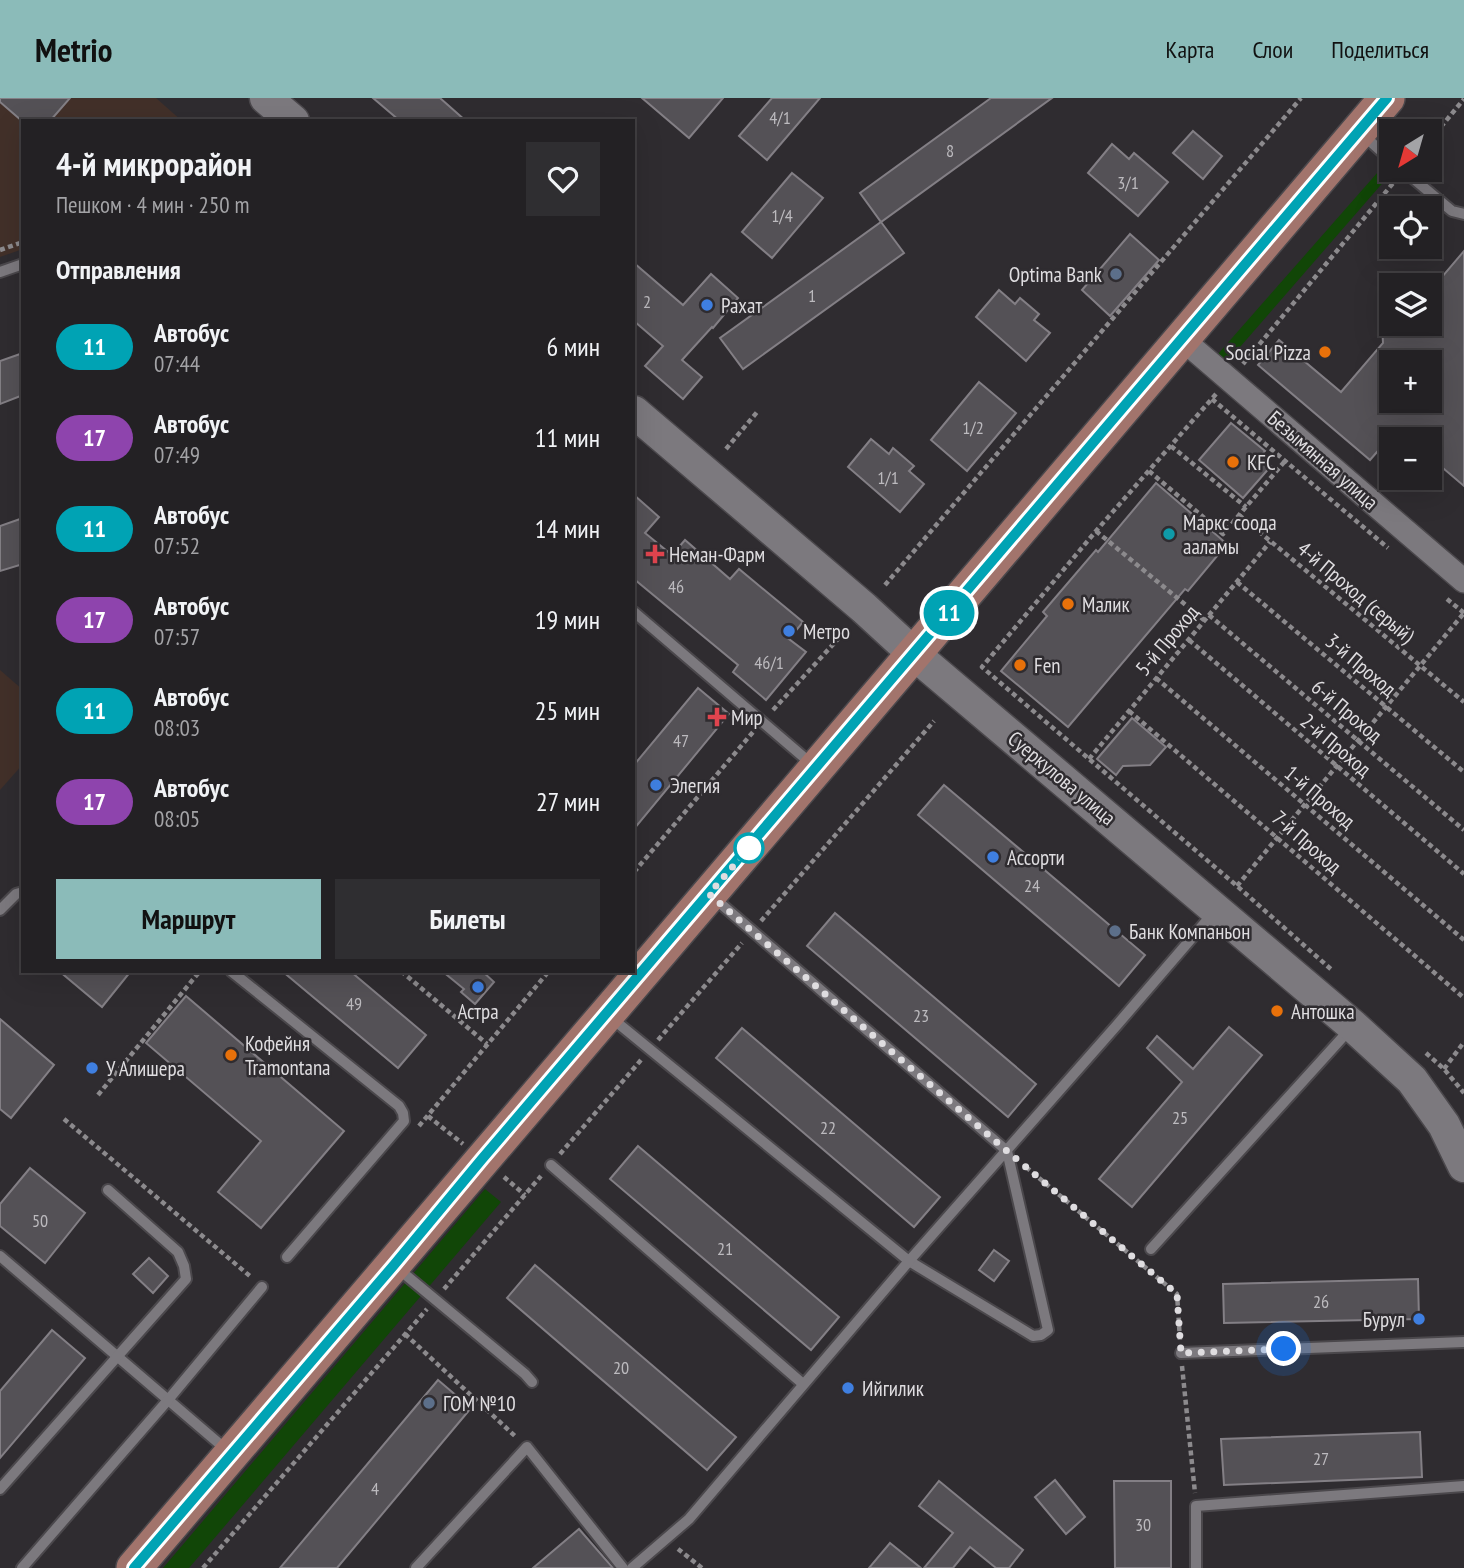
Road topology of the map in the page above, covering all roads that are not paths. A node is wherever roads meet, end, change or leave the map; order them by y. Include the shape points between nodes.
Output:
1 (266, 98) edge
2 (1387, 98) edge
3 (291, 119) edge
4 (1359, 131) junction
5 (1379, 149) edge
6 (1417, 182) edge
7 (1464, 214) edge
8 (21, 265) edge
9 (0, 272) edge
10 (1182, 339) junction
11 (635, 413) edge
12 (1464, 581) edge
13 (635, 613) edge
14 (914, 653) junction
15 (816, 768) junction
16 (21, 893) edge
17 (709, 894) junction
18 (1227, 897) junction
19 (0, 910) edge
20 (234, 973) edge
21 (607, 1014) junction
22 (1353, 1026) junction
23 (1007, 1151) junction
24 (551, 1165) road end
25 (1464, 1166) edge
26 (108, 1190) dead end
27 (1151, 1249) dead end
28 (0, 1256) edge
29 (287, 1257) dead end
30 (909, 1261) junction
31 (394, 1265) junction
32 (262, 1287) road end
33 (1464, 1342) edge
34 (1181, 1353) road end
35 (118, 1356) junction
36 (532, 1382) dead end
37 (803, 1384) junction
38 (168, 1400) junction
39 (231, 1454) junction
40 (1464, 1486) edge
41 (0, 1489) edge
42 (22, 1568) edge
43 (134, 1568) edge
44 (416, 1568) edge
45 (623, 1568) edge
46 (632, 1568) edge
47 (1196, 1568) edge

1 - 3 main road
2 - 4 main road
4 - 5 lane
4 - 10 main road
6 - 7 lane via 1452,211
8 - 9 lane
10 - 12 street, Безымянная улица
10 - 14 main road
11 - 14 main road, Суеркулова улица
13 - 15 lane
14 - 15 main road
14 - 18 main road, Суеркулова улица
15 - 17 main road
16 - 19 lane
17 - 21 main road
17 - 23 lane
18 - 22 main road, Суеркулова улица
18 - 23 lane
20 - 29 lane via 399,1105 403,1113 404,1121
21 - 30 lane
21 - 31 main road
22 - 25 main road, Суеркулова улица via 1412,1080 1444,1125
22 - 27 lane
23 - 30 lane
23 - 30 lane via 1048,1330 1032,1336
24 - 37 lane
26 - 35 lane via 178,1252 186,1279
28 - 35 lane
30 - 37 lane
31 - 36 lane
31 - 39 main road
32 - 38 lane
33 - 34 lane
35 - 38 lane
35 - 41 lane
37 - 46 lane via 689,1519
38 - 39 lane
38 - 42 lane
39 - 43 main road
40 - 47 lane via 1196,1506
44 - 45 lane via 527,1447

